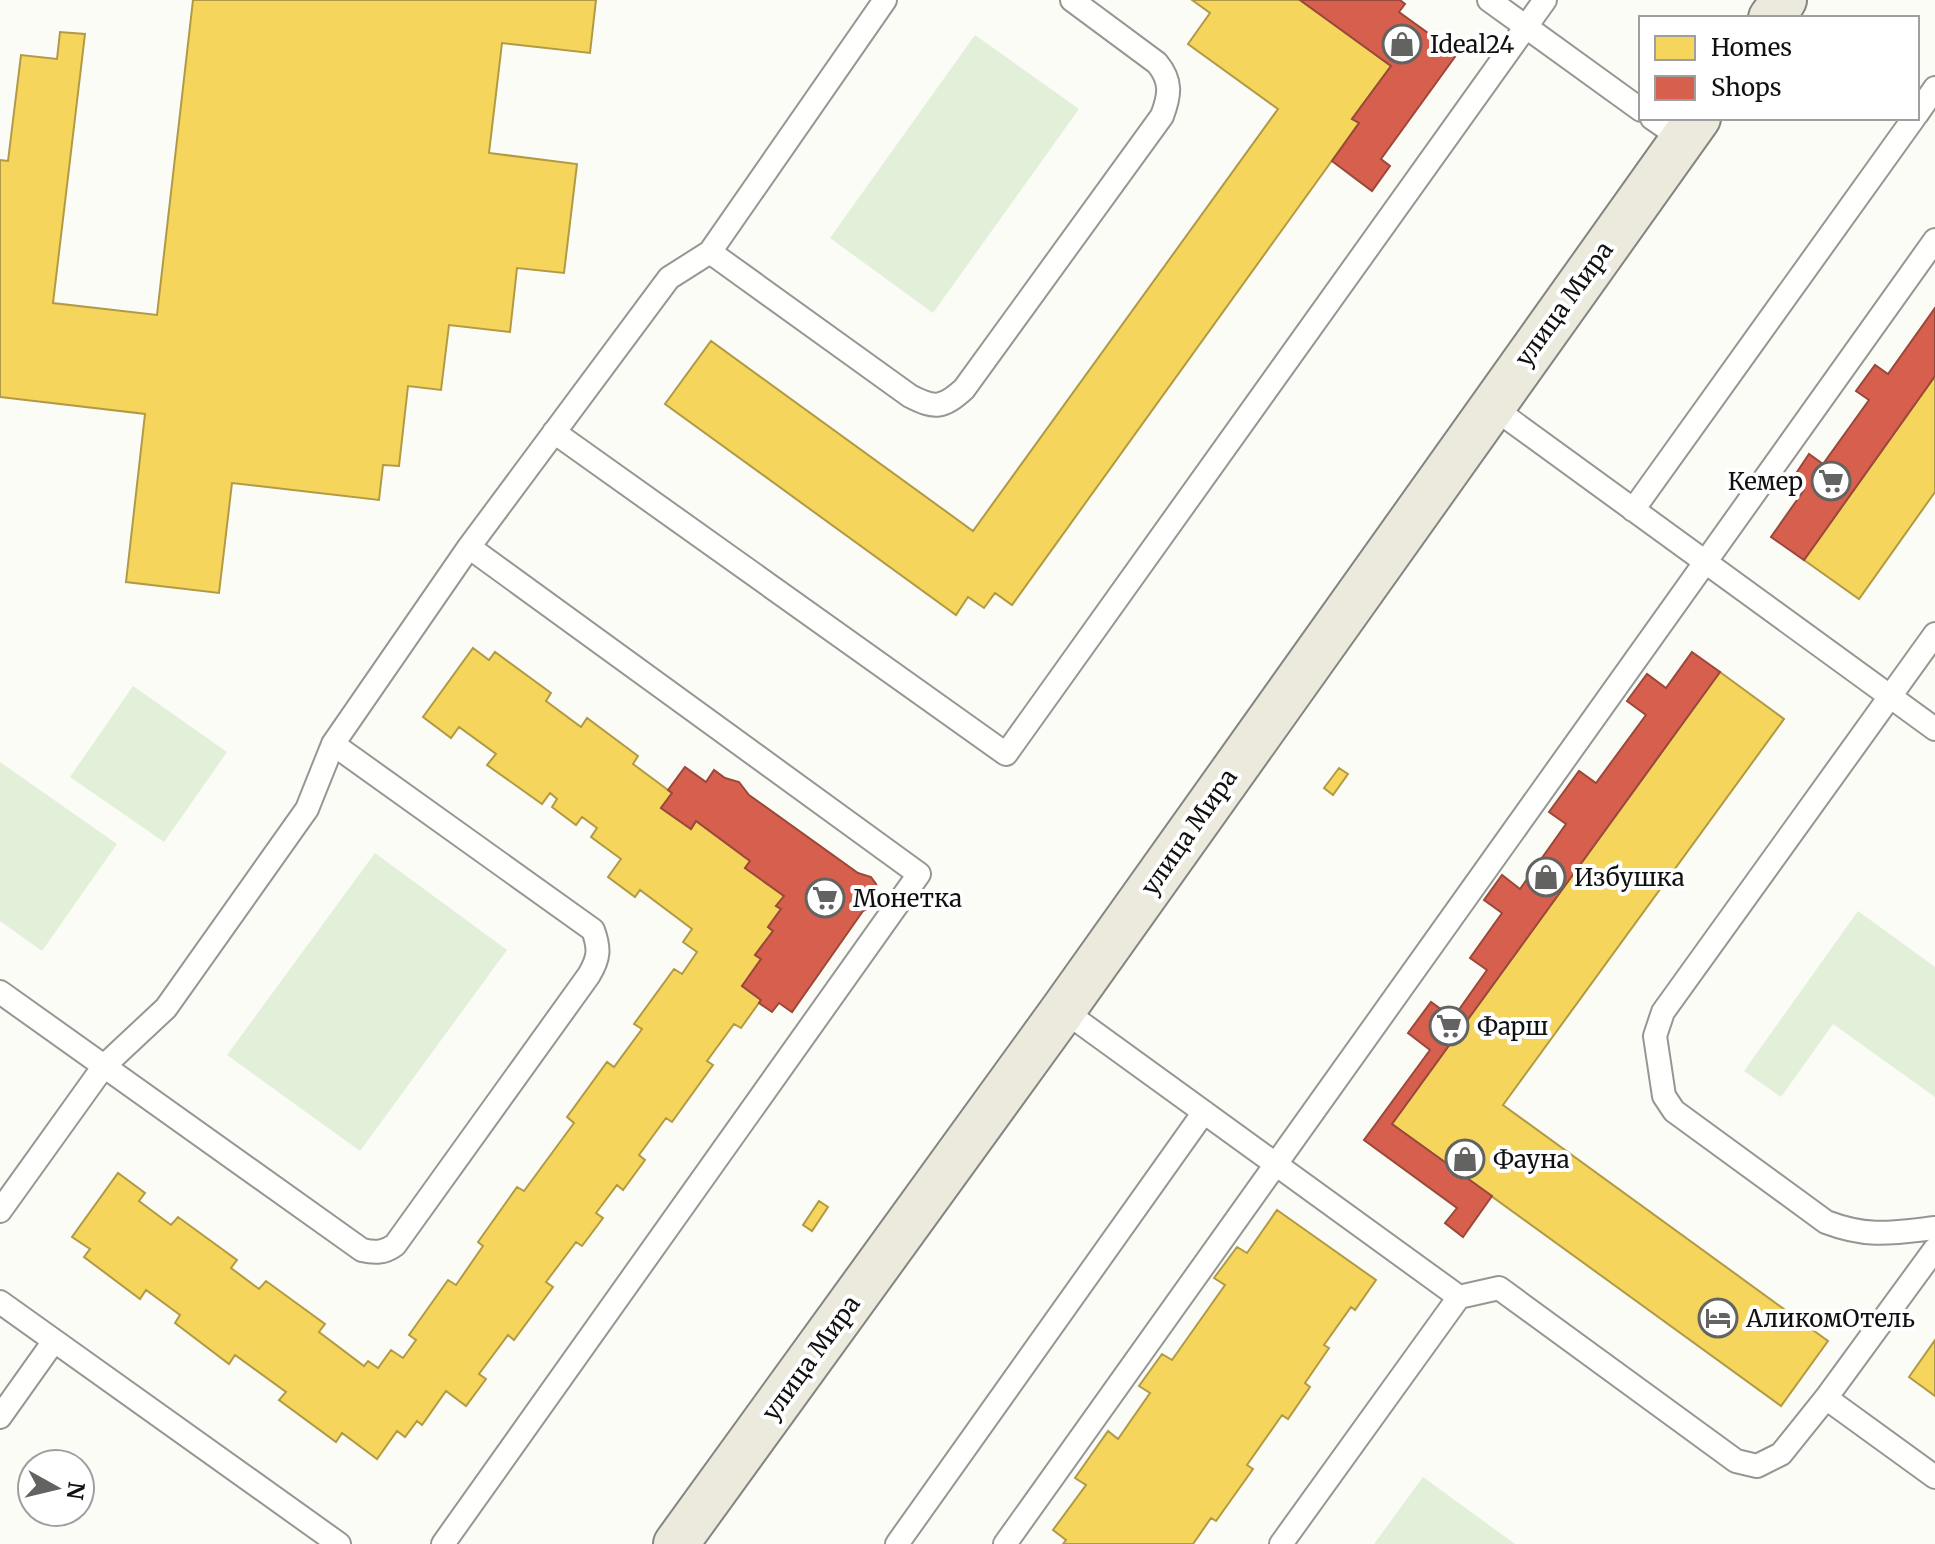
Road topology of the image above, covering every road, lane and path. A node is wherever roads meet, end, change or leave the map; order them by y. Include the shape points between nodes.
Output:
1 (885, 0) edge
2 (1072, 0) edge
3 (1489, 0) edge
4 (1545, 0) edge
5 (1526, 27) junction
6 (1935, 88) edge
7 (1639, 109) edge
8 (1919, 110) edge
9 (1912, 120) edge
10 (1678, 125) edge
11 (1935, 240) edge
12 (710, 252) junction
13 (1491, 406) junction
14 (554, 432) junction
15 (1633, 510) junction
16 (469, 547) junction
17 (1705, 563) junction
18 (1935, 634) edge
19 (1889, 696) junction
20 (1935, 729) edge
21 (333, 744) junction
22 (0, 992) edge
23 (1063, 1010) junction
24 (104, 1066) junction
25 (1204, 1112) junction
26 (1276, 1164) junction
27 (0, 1211) edge
28 (1935, 1228) edge
29 (1935, 1249) edge
30 (1459, 1297) junction
31 (0, 1302) edge
32 (54, 1341) junction
33 (1826, 1398) junction
34 (0, 1417) edge
35 (1935, 1477) edge
36 (339, 1544) edge
37 (443, 1544) edge
38 (676, 1544) edge
39 (897, 1544) edge
40 (1005, 1544) edge
41 (1281, 1544) edge

1 - 12 lane
2 - 12 lane via 1157,63 1168,77 1169,98 1144,141 949,403 929,405 910,396
3 - 5 lane
4 - 5 lane
5 - 7 lane
5 - 14 lane via 1006,754
6 - 8 lane
9 - 15 lane
10 - 13 main road, улица Мира
11 - 17 lane
12 - 14 lane via 669,278
13 - 15 lane
13 - 23 main road, улица Мира
14 - 16 lane
15 - 17 lane
16 - 21 lane
16 - 37 lane via 919,874
17 - 19 lane
17 - 26 lane
18 - 19 lane
19 - 20 lane
19 - 28 lane via 1663,1012 1655,1036 1664,1096 1674,1111 1826,1222 1880,1234
21 - 24 lane via 307,809 166,1008
21 - 24 lane via 593,930 599,946 589,975 387,1251 362,1250
22 - 24 lane
23 - 25 lane
23 - 38 main road, улица Мира
24 - 27 lane
25 - 26 lane
25 - 39 lane
26 - 30 lane
26 - 40 lane
29 - 33 lane
30 - 33 lane via 1499,1288 1736,1461 1757,1466 1781,1454
30 - 41 lane
31 - 32 lane
32 - 34 lane
32 - 36 lane
33 - 35 lane

